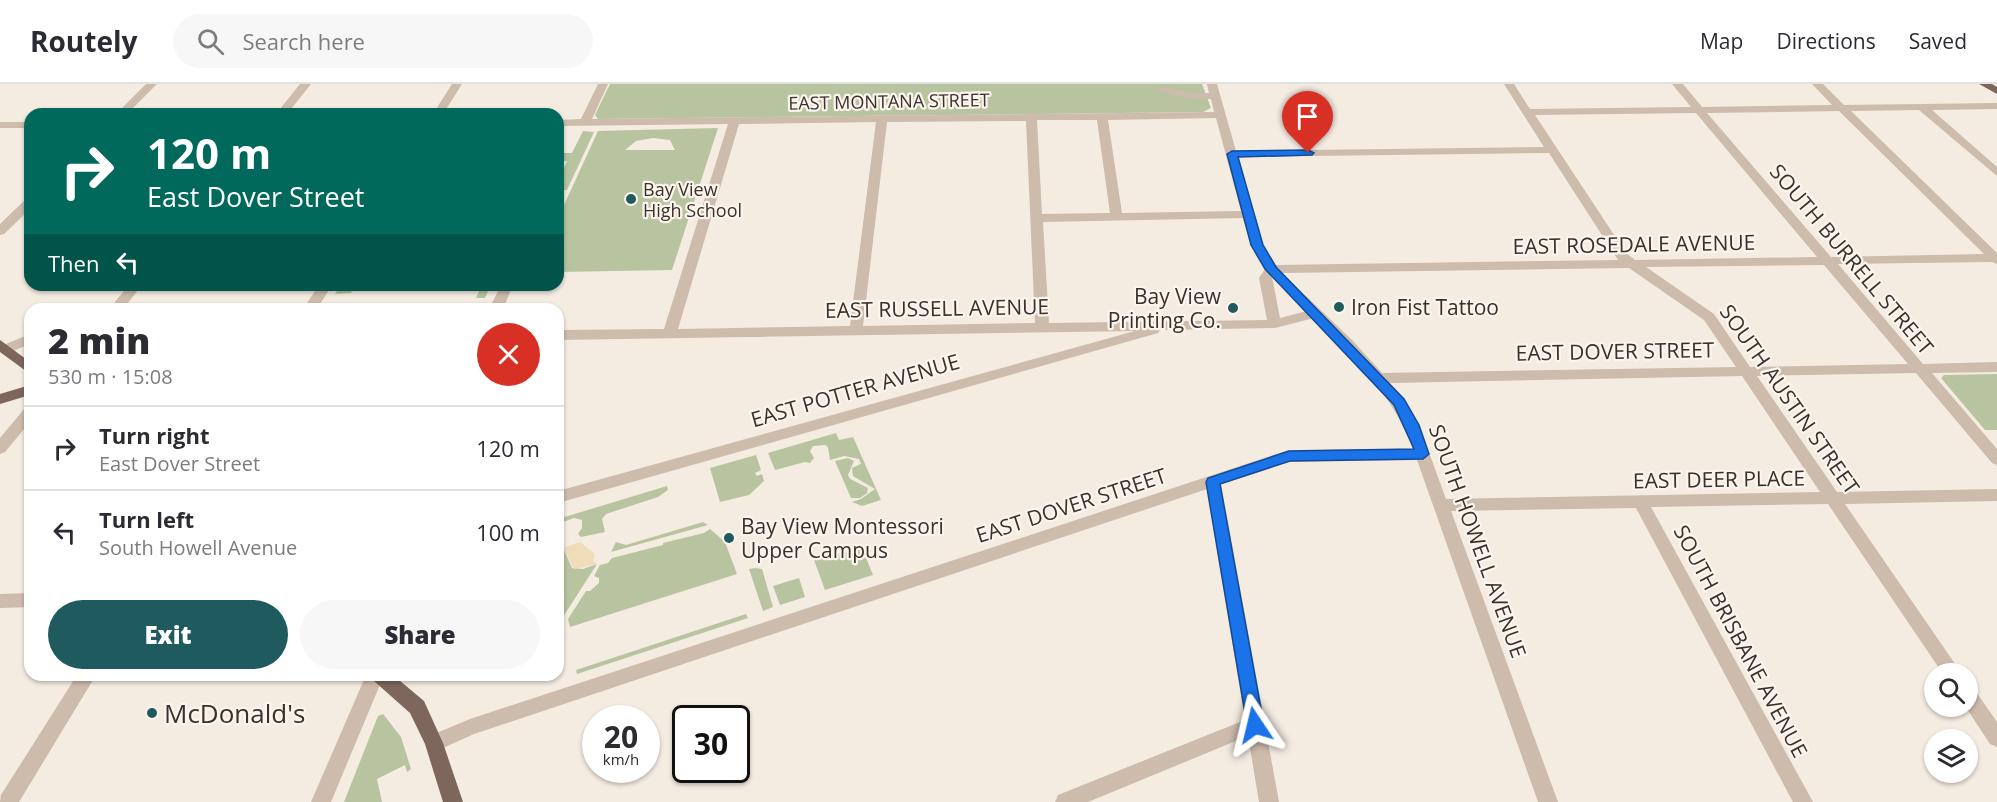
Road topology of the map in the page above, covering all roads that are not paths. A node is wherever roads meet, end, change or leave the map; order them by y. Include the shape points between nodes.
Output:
1 (152, 84) edge
2 (306, 84) edge
3 (457, 84) edge
4 (603, 84) edge
5 (1151, 84) edge
6 (1212, 84) edge
7 (1509, 84) edge
8 (1677, 84) edge
9 (1816, 84) edge
10 (1984, 84) edge
11 (1162, 90) junction
12 (1997, 91) edge
13 (1215, 96) junction
14 (1997, 106) edge
15 (1922, 107) junction
16 (127, 108) edge
17 (286, 108) edge
18 (442, 108) edge
19 (1841, 108) junction
20 (1700, 110) junction
21 (1528, 112) junction
22 (1220, 115) junction
23 (1187, 116) junction
24 (1031, 117) junction
25 (1102, 117) junction
26 (882, 119) junction
27 (734, 121) junction
28 (564, 123) edge
29 (585, 123) junction
30 (0, 125) edge
31 (24, 125) edge
32 (1552, 150) junction
33 (1232, 154) junction
34 (1997, 173) edge
35 (24, 208) edge
36 (1248, 214) junction
37 (1116, 216) junction
38 (1036, 218) junction
39 (0, 231) edge
40 (1996, 259) edge
41 (1828, 261) junction
42 (1632, 264) junction
43 (1271, 269) junction
44 (131, 291) edge
45 (121, 303) edge
46 (1315, 313) junction
47 (1275, 324) junction
48 (1163, 326) junction
49 (1042, 327) junction
50 (1071, 327) junction
51 (856, 331) junction
52 (670, 333) junction
53 (564, 335) edge
54 (24, 341) edge
55 (3, 347) edge
56 (1068, 352) junction
57 (24, 364) edge
58 (1997, 367) edge
59 (1920, 369) junction
60 (1746, 372) junction
61 (1378, 378) junction
62 (24, 392) edge
63 (0, 399) edge
64 (24, 419) edge
65 (0, 448) edge
66 (1423, 454) junction
67 (1997, 459) edge
68 (1213, 482) junction
69 (564, 495) edge
70 (1997, 495) edge
71 (1833, 498) junction
72 (1640, 501) junction
73 (1441, 505) junction
74 (24, 600) edge
75 (0, 601) edge
76 (1946, 663) edge
77 (83, 681) edge
78 (372, 681) edge
79 (387, 681) edge
80 (1978, 710) edge
81 (1255, 725) junction
82 (1997, 738) edge
83 (434, 743) junction
84 (8, 802) edge
85 (321, 802) edge
86 (453, 802) edge
87 (1065, 802) edge
88 (1269, 802) edge
89 (1548, 802) edge
90 (1803, 802) edge

1 - 16 street
2 - 17 street
3 - 18 street
4 - 29 street
5 - 11 street
6 - 13 street, SOUTH HOWELL AVENUE
7 - 21 street, SOUTH AUSTIN STREET
8 - 20 street, SOUTH BURRELL STREET
9 - 19 street
10 - 12 main road
11 - 13 street
11 - 23 street via 1180,102
13 - 22 street, SOUTH HOWELL AVENUE
14 - 15 street
15 - 19 street
15 - 34 street
19 - 20 street
19 - 40 street
20 - 21 street
20 - 41 street, SOUTH BURRELL STREET
21 - 32 street, SOUTH AUSTIN STREET
22 - 23 street, EAST MONTANA STREET
22 - 33 street, SOUTH HOWELL AVENUE
23 - 25 street, EAST MONTANA STREET
24 - 25 street, EAST MONTANA STREET
24 - 26 street, EAST MONTANA STREET
24 - 38 street
25 - 37 street
26 - 27 street, EAST MONTANA STREET
26 - 51 street
27 - 29 street, EAST MONTANA STREET
27 - 52 street
28 - 29 street, EAST MONTANA STREET
30 - 31 street
32 - 33 street
32 - 42 street, SOUTH AUSTIN STREET via 1621,256
33 - 36 street, SOUTH HOWELL AVENUE
35 - 39 street
36 - 37 street
36 - 43 street, SOUTH HOWELL AVENUE via 1257,245
37 - 38 street
38 - 49 street
40 - 41 street, EAST ROSEDALE AVENUE
41 - 42 street, EAST ROSEDALE AVENUE
41 - 59 street, SOUTH BURRELL STREET
42 - 43 street, EAST ROSEDALE AVENUE
42 - 60 street, SOUTH AUSTIN STREET via 1709,317
43 - 46 street, SOUTH HOWELL AVENUE
43 - 47 street via 1265,278
44 - 45 street
46 - 47 street, EAST RUSSELL AVENUE
46 - 61 street, SOUTH HOWELL AVENUE
47 - 48 street, EAST RUSSELL AVENUE
48 - 50 street, EAST RUSSELL AVENUE
48 - 56 street, EAST POTTER AVENUE via 1089,350
49 - 50 street, EAST RUSSELL AVENUE
49 - 51 street, EAST RUSSELL AVENUE
50 - 56 street via 1077,335
51 - 52 street, EAST RUSSELL AVENUE
52 - 53 street, EAST RUSSELL AVENUE
54 - 55 street
55 - 57 main road
56 - 69 street, EAST POTTER AVENUE
58 - 59 street, EAST DOVER STREET
59 - 60 street, EAST DOVER STREET
59 - 67 street, SOUTH BURRELL STREET
60 - 61 street, EAST DOVER STREET
60 - 71 street, SOUTH AUSTIN STREET
61 - 66 street, SOUTH HOWELL AVENUE via 1399,402
62 - 63 main road
64 - 65 street
66 - 68 street, EAST DOVER STREET via 1289,456
66 - 73 street, SOUTH HOWELL AVENUE
68 - 81 street
68 - 83 street, EAST DOVER STREET via 470,727
70 - 71 street, EAST DEER PLACE
71 - 72 street, EAST DEER PLACE
71 - 76 street, SOUTH AUSTIN STREET
72 - 73 street, EAST DEER PLACE
72 - 90 street, SOUTH BRISBANE AVENUE
73 - 89 street, SOUTH HOWELL AVENUE
74 - 75 street
77 - 84 street
78 - 85 street
79 - 83 main road via 417,707
80 - 82 street
81 - 87 street
81 - 88 street
83 - 86 main road

